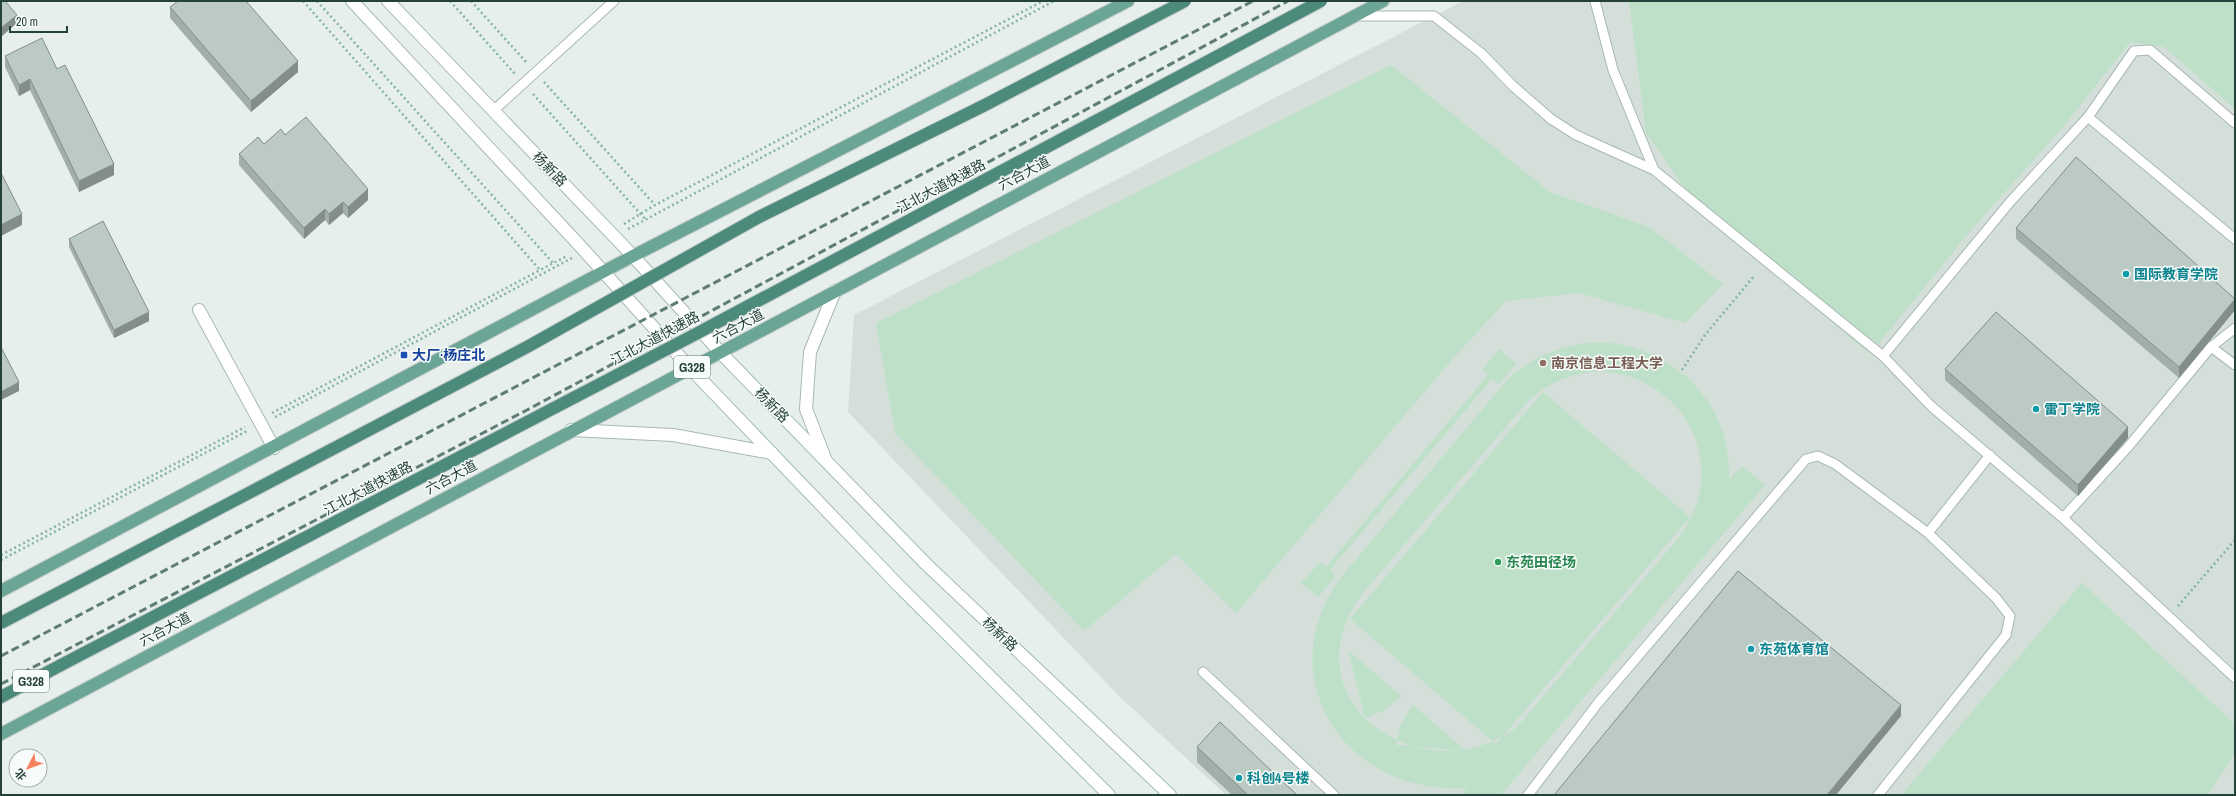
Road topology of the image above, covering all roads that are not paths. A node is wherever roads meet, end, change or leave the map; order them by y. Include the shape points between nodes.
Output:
1 (352, 1) edge
2 (388, 1) edge
3 (614, 1) edge
4 (1128, 1) edge
5 (1185, 1) edge
6 (1321, 1) edge
7 (1382, 1) edge
8 (1595, 1) edge
9 (1350, 16) junction
10 (494, 111) junction
11 (2088, 116) junction
12 (2235, 123) edge
13 (1654, 170) junction
14 (2235, 239) edge
15 (633, 256) junction
16 (605, 273) junction
17 (835, 291) junction
18 (199, 310) dead end
19 (2235, 328) edge
20 (2211, 348) junction
21 (720, 352) junction
22 (1883, 356) junction
23 (2235, 365) edge
24 (690, 368) junction
25 (571, 430) junction
26 (274, 448) junction
27 (772, 454) junction
28 (1990, 456) junction
29 (826, 462) junction
30 (2063, 518) junction
31 (1928, 533) junction
32 (1, 591) edge
33 (1, 623) edge
34 (1203, 672) dead end
35 (2235, 678) edge
36 (1, 697) edge
37 (1, 734) edge
38 (1109, 795) edge
39 (1170, 795) edge
40 (1334, 795) edge
41 (1528, 795) edge
42 (1878, 795) edge

1 - 16 street
2 - 10 street, 杨新路
3 - 10 lane
4 - 15 main road
5 - 33 highway, bridge via 983,106 759,217 527,348
6 - 36 highway, 江北大道快速路 / G328, bridge via 692,336
7 - 9 main road, 六合大道 / G328
8 - 13 lane via 1613,70
9 - 13 lane via 1434,16 1480,53 1552,120 1576,134
9 - 17 main road, 六合大道 / G328
10 - 15 street, 杨新路
11 - 12 lane via 2134,51 2150,50
11 - 14 lane
11 - 22 lane via 2010,202
13 - 22 lane
15 - 16 main road
15 - 21 street, 杨新路
16 - 24 street
16 - 26 main road
17 - 21 main road, 六合大道 / G328
17 - 29 street via 810,352 806,409
18 - 26 street
19 - 20 lane
20 - 23 lane
20 - 30 lane via 2123,453
21 - 24 main road, 六合大道 / G328
21 - 29 street, 杨新路
22 - 28 lane via 1931,406
24 - 25 main road, 六合大道 / G328
24 - 27 street
25 - 27 street via 674,435
25 - 37 main road, 六合大道 / G328
26 - 32 main road
27 - 38 street
28 - 30 lane
28 - 31 lane
29 - 39 street, 杨新路 via 926,564
30 - 35 lane
31 - 41 lane via 1835,464 1818,456 1806,459 1598,703
31 - 42 lane via 1996,598 2010,616 2006,635
34 - 40 lane

